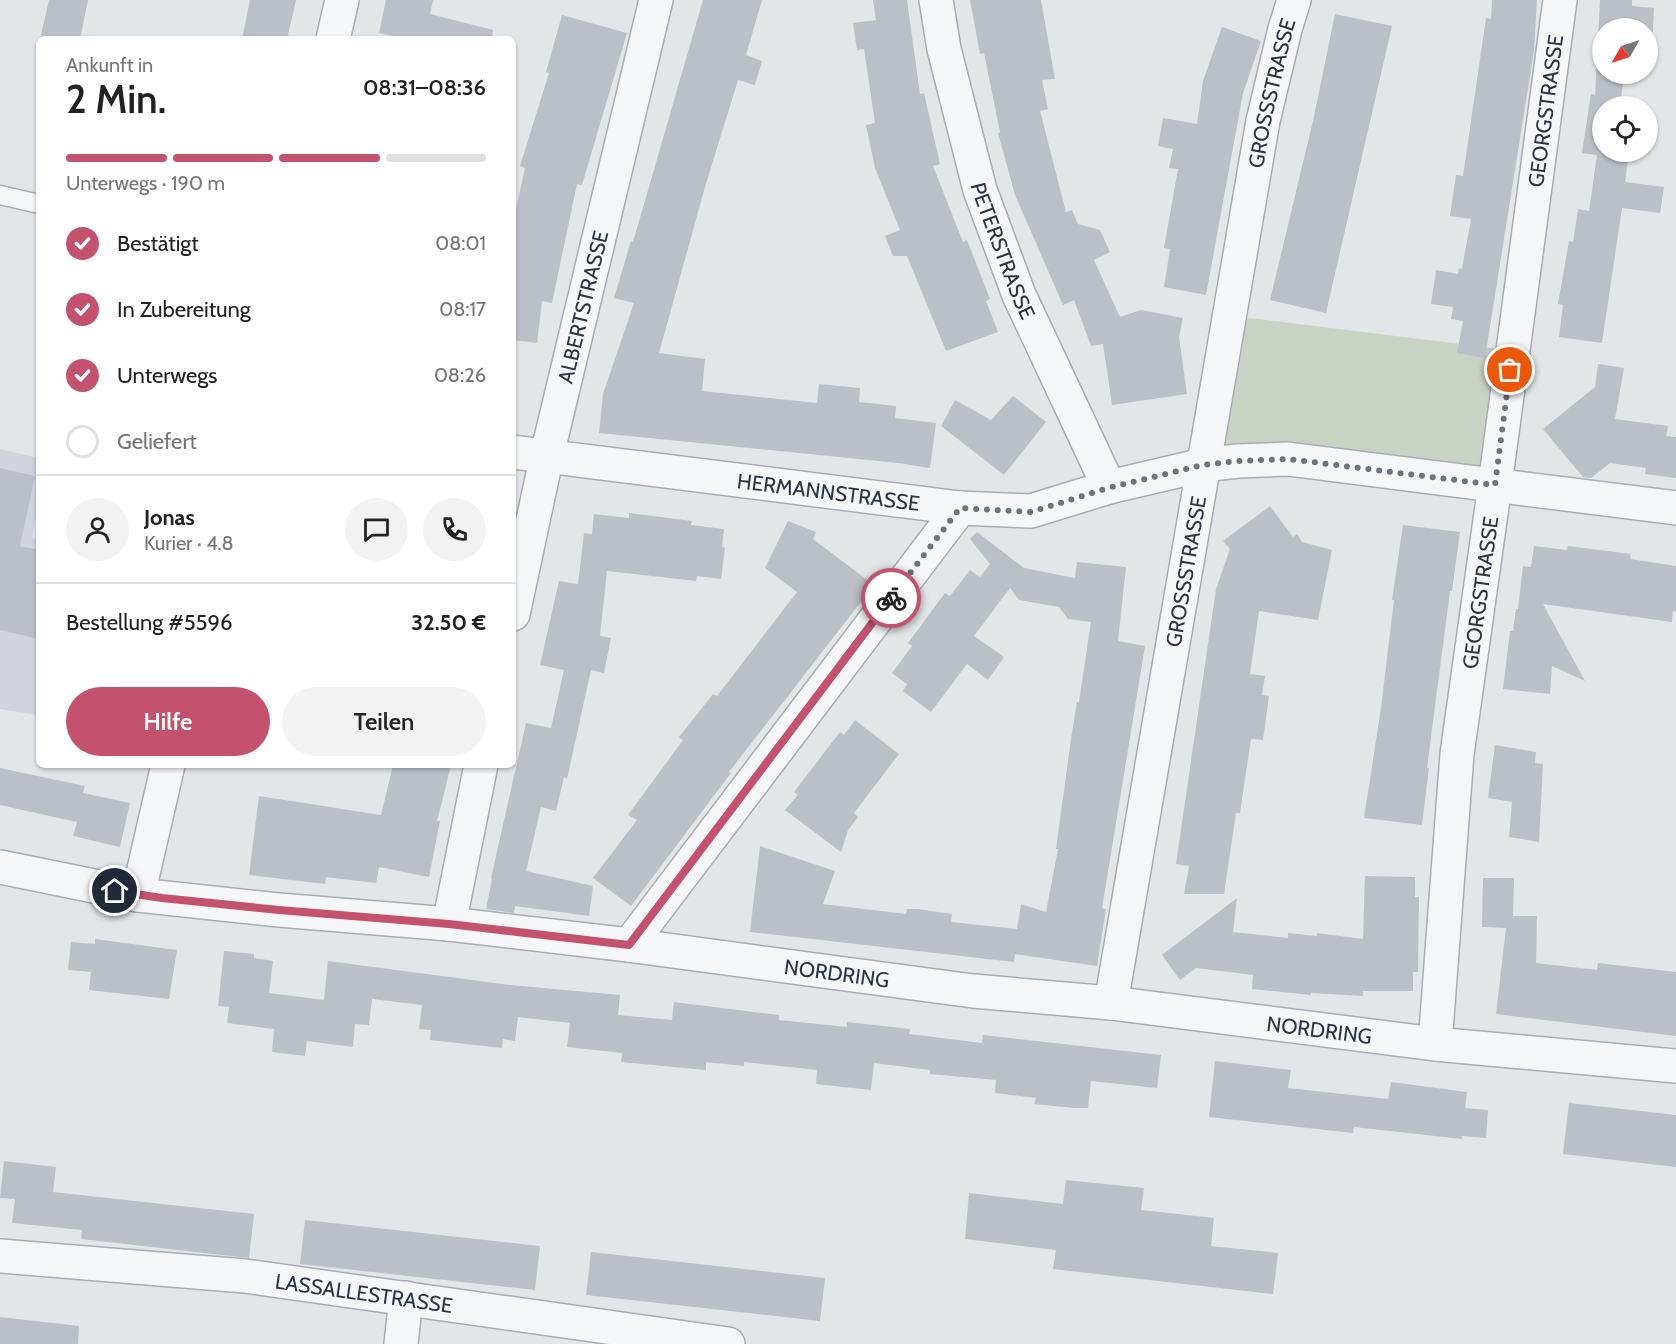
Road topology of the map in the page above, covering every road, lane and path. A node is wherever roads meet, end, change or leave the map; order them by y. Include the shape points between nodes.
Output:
1 (342, 0) edge
2 (656, 0) edge
3 (936, 0) edge
4 (1294, 0) edge
5 (1560, 0) edge
6 (334, 36) edge
7 (0, 195) edge
8 (36, 203) edge
9 (516, 452) edge
10 (547, 455) junction
11 (1203, 465) junction
12 (1495, 485) junction
13 (1108, 488) junction
14 (960, 508) junction
15 (1676, 508) edge
16 (516, 600) edge
17 (167, 768) edge
18 (480, 768) edge
19 (0, 867) edge
20 (138, 895) junction
21 (449, 924) junction
22 (629, 945) junction
23 (1111, 1003) junction
24 (1435, 1044) junction
25 (1676, 1066) edge
26 (0, 1256) edge
27 (406, 1298) junction
28 (401, 1344) edge
29 (728, 1344) edge

1 - 6 street
2 - 10 street, ALBERTSTRASSE
3 - 13 street, PETERSTRASSE via 944,49 980,190 1019,295
4 - 11 street, GROSSSTRASSE via 1263,121
5 - 12 street, GEORGSTRASSE
7 - 8 lane
9 - 10 street, HERMANNSTRASSE
10 - 14 street, HERMANNSTRASSE
10 - 16 street, ALBERTSTRASSE
11 - 12 street, HERMANNSTRASSE via 1288,459
11 - 13 street, HERMANNSTRASSE
11 - 23 street, GROSSSTRASSE
12 - 15 street, HERMANNSTRASSE
12 - 24 street, GEORGSTRASSE via 1456,754
13 - 14 street, HERMANNSTRASSE via 1031,512
14 - 22 street
17 - 20 street
18 - 21 street
19 - 20 street, NORDRING
20 - 21 street, NORDRING
21 - 22 street, NORDRING
22 - 23 street, NORDRING via 973,991
23 - 24 street, NORDRING
24 - 25 street, NORDRING
26 - 27 street, LASSALLESTRASSE via 245,1276
27 - 28 street
27 - 29 street, LASSALLESTRASSE

